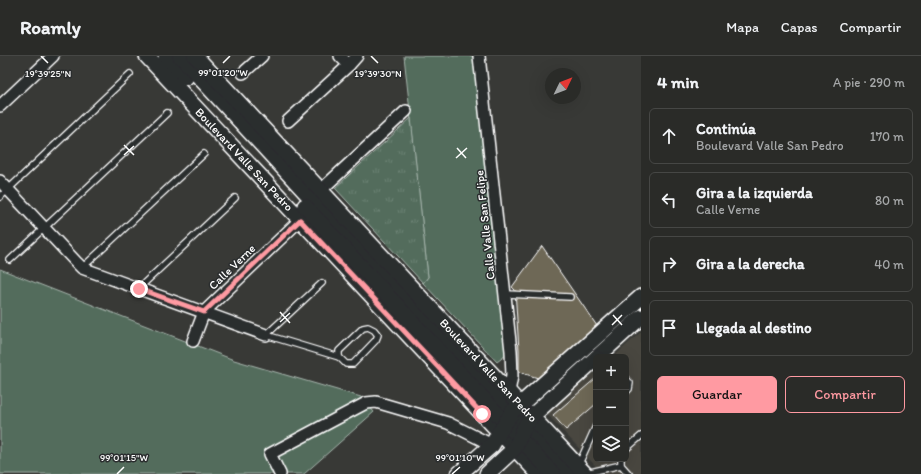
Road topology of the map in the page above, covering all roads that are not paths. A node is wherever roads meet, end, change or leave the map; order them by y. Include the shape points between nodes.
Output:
1 (53, 56) edge
2 (147, 56) edge
3 (166, 56) edge
4 (180, 56) edge
5 (196, 56) edge
6 (262, 56) edge
7 (340, 56) edge
8 (357, 56) edge
9 (479, 56) edge
10 (349, 65) junction
11 (243, 73) dead end
12 (130, 74) dead end
13 (0, 106) edge
14 (406, 111) dead end
15 (167, 114) dead end
16 (229, 116) junction
17 (288, 121) dead end
18 (204, 154) dead end
19 (0, 181) edge
20 (321, 190) junction
21 (4, 193) edge
22 (235, 198) dead end
23 (300, 220) junction
24 (44, 228) junction
25 (10, 260) dead end
26 (82, 268) junction
27 (381, 281) junction
28 (322, 283) dead end
29 (139, 289) junction
30 (506, 294) junction
31 (570, 297) dead end
32 (638, 306) edge
33 (204, 312) junction
34 (266, 335) junction
35 (193, 341) dead end
36 (602, 354) edge
37 (339, 357) junction
38 (593, 364) edge
39 (509, 392) junction
40 (506, 423) junction
41 (523, 432) junction
42 (593, 434) edge
43 (641, 436) edge
44 (629, 446) edge
45 (621, 462) edge
46 (579, 472) edge
47 (280, 474) edge
48 (460, 474) edge
49 (487, 474) edge
50 (539, 474) edge
51 (554, 474) edge
52 (629, 474) edge

1 - 13 street
2 - 16 main road, Boulevard Valle San Pedro
3 - 16 main road, Boulevard Valle San Pedro
4 - 16 main road, Boulevard Valle San Pedro
5 - 16 main road, Boulevard Valle San Pedro
6 - 11 street
7 - 10 street
8 - 10 street
9 - 30 street, Calle Valle San Felipe
10 - 17 street
12 - 21 lane
14 - 20 street
15 - 24 lane
16 - 20 main road, Boulevard Valle San Pedro
16 - 23 main road, Boulevard Valle San Pedro
16 - 27 main road, Boulevard Valle San Pedro
18 - 26 lane
19 - 21 street
20 - 27 main road, Boulevard Valle San Pedro
21 - 24 street
22 - 29 lane
23 - 27 main road, Boulevard Valle San Pedro
23 - 33 street, Calle Verne
24 - 25 lane
24 - 26 street
26 - 29 street
27 - 39 main road, Boulevard Valle San Pedro
27 - 40 main road, Boulevard Valle San Pedro
27 - 40 main road, Boulevard Valle San Pedro
28 - 34 lane
29 - 33 street
30 - 31 lane
30 - 39 street, Calle Valle San Felipe via 512,376
32 - 36 main road
32 - 40 main road
33 - 34 street
33 - 35 street, Calle Verne
34 - 37 lane
37 - 37 lane via 346,364 353,364 378,336 374,330 364,328 340,351
38 - 41 main road
39 - 40 main road, Boulevard Valle San Pedro
40 - 41 main road, Boulevard Valle San Pedro
40 - 41 main road, Boulevard Valle San Pedro
40 - 47 street via 448,423 376,402 366,403 270,454
40 - 48 main road
41 - 46 main road, Boulevard Valle San Pedro
41 - 49 main road
41 - 50 main road, Boulevard Valle San Pedro
41 - 51 main road, Boulevard Valle San Pedro
42 - 46 lane
43 - 44 lane
45 - 46 lane
45 - 52 lane

